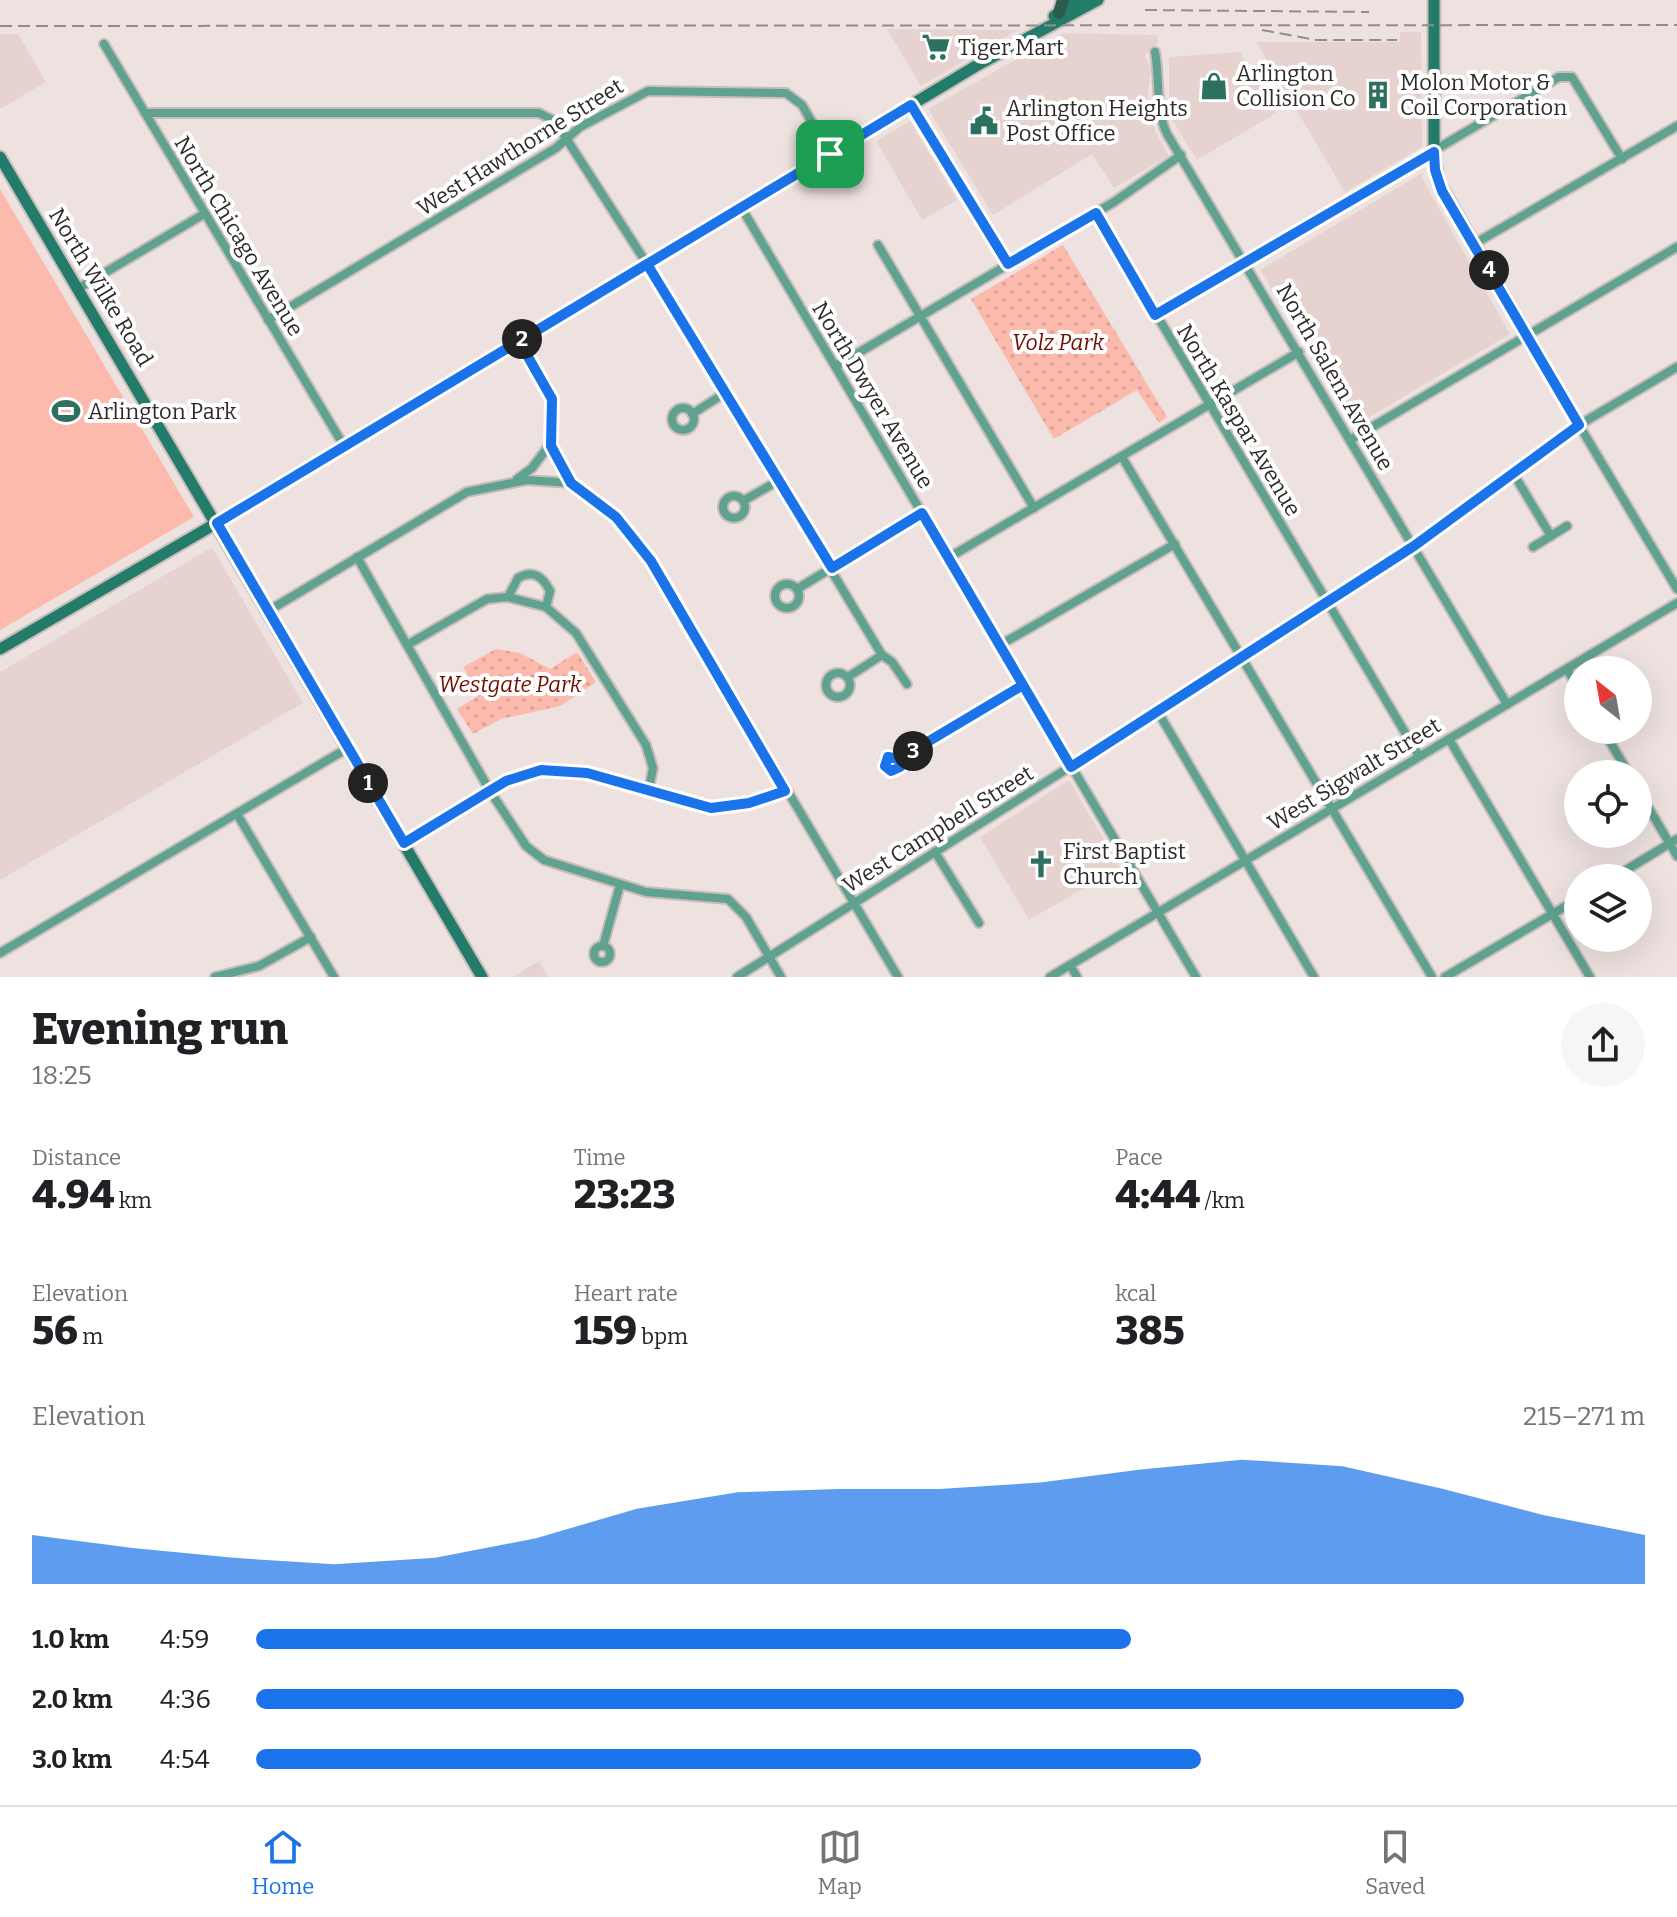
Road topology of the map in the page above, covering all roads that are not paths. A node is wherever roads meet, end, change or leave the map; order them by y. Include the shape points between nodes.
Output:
1 (1080, 0) edge
2 (1098, 0) edge
3 (1434, 0) edge
4 (1061, 6) edge
5 (104, 44) dead end
6 (1155, 52) dead end
7 (976, 66) junction
8 (911, 105) junction
9 (145, 113) junction
10 (1677, 126) edge
11 (568, 137) junction
12 (1434, 152) junction
13 (830, 154) junction
14 (1181, 155) junction
15 (0, 157) edge
16 (1622, 159) junction
17 (741, 207) junction
18 (1096, 213) junction
19 (204, 214) junction
20 (1474, 244) junction
21 (878, 245) dead end
22 (1677, 247) edge
23 (1245, 261) junction
24 (647, 264) junction
25 (1008, 264) junction
26 (79, 288) junction
27 (921, 315) junction
28 (1155, 315) junction
29 (268, 320) junction
30 (1526, 336) junction
31 (519, 341) junction
32 (1299, 352) junction
33 (836, 366) junction
34 (1677, 367) edge
35 (725, 393) junction
36 (1210, 406) junction
37 (692, 414) dead end
38 (1579, 425) junction
39 (1350, 440) junction
40 (551, 443) junction
41 (344, 446) junction
42 (1122, 457) junction
43 (1513, 473) junction
44 (778, 481) junction
45 (509, 483) junction
46 (571, 483) junction
47 (743, 501) dead end
48 (1034, 508) junction
49 (922, 513) junction
50 (217, 523) junction
51 (1567, 526) dead end
52 (1551, 536) junction
53 (1175, 544) junction
54 (1414, 546) junction
55 (1533, 547) dead end
56 (357, 557) junction
57 (948, 558) junction
58 (832, 568) junction
59 (797, 589) dead end
60 (1677, 589) edge
61 (508, 597) junction
62 (1677, 603) edge
63 (1328, 604) junction
64 (546, 607) junction
65 (268, 611) junction
66 (407, 645) junction
67 (1000, 645) junction
68 (0, 649) edge
69 (882, 655) junction
70 (1589, 656) edge
71 (1243, 658) junction
72 (1564, 671) edge
73 (848, 677) dead end
74 (907, 684) dead end
75 (1023, 685) junction
76 (1507, 704) junction
77 (1158, 712) junction
78 (1449, 739) junction
79 (348, 748) junction
80 (1419, 756) junction
81 (899, 759) dead end
82 (1071, 767) junction
83 (649, 789) junction
84 (490, 791) junction
85 (785, 791) junction
86 (1331, 809) junction
87 (1652, 811) edge
88 (237, 814) junction
89 (1673, 842) edge
90 (404, 843) junction
91 (935, 852) junction
92 (1677, 856) edge
93 (1245, 860) junction
94 (1636, 864) edge
95 (620, 885) junction
96 (854, 902) junction
97 (1564, 907) edge
98 (1158, 913) junction
99 (1553, 914) junction
100 (979, 923) dead end
101 (311, 937) junction
102 (603, 946) dead end
103 (0, 953) edge
104 (769, 957) junction
105 (1070, 965) junction
106 (215, 977) edge
107 (334, 977) edge
108 (482, 977) edge
109 (737, 977) edge
110 (781, 977) edge
111 (898, 977) edge
112 (1050, 977) edge
113 (1077, 977) edge
114 (1196, 977) edge
115 (1314, 977) edge
116 (1432, 977) edge
117 (1445, 977) edge
118 (1590, 977) edge

1 - 4 main road
2 - 7 main road
3 - 12 main road
4 - 7 main road
5 - 9 street, North Chicago Avenue
6 - 14 street, North Salem Avenue via 1163,125
7 - 8 main road
8 - 13 main road
8 - 25 street
9 - 11 street via 539,113 549,116
9 - 19 street, North Chicago Avenue
10 - 16 street
11 - 13 street, West Hawthorne Street via 648,91 780,91 802,105
11 - 24 street
11 - 29 street, West Hawthorne Street
12 - 16 street via 1559,77 1570,76
12 - 20 main road via 1442,191
12 - 23 street
13 - 17 main road
14 - 18 street
14 - 23 street, North Salem Avenue
15 - 26 main road, North Wilke Road
16 - 20 street
17 - 24 main road
17 - 33 street, North Dwyer Avenue
18 - 25 street
18 - 28 street, North Kaspar Avenue
19 - 26 street
19 - 29 street, North Chicago Avenue
20 - 30 main road
21 - 27 street
22 - 30 street
23 - 28 street
23 - 32 street, North Salem Avenue
24 - 31 main road
24 - 35 street
25 - 27 street
26 - 50 main road, North Wilke Road
27 - 33 street
27 - 48 street
28 - 36 street, North Kaspar Avenue
29 - 41 street, North Chicago Avenue
30 - 38 main road
30 - 39 street
31 - 40 street via 552,399
31 - 41 main road
32 - 36 street
32 - 39 street, North Salem Avenue
33 - 49 street, North Dwyer Avenue
34 - 38 street, West Campbell Street
35 - 37 street
35 - 44 street
36 - 42 street
36 - 63 street, North Kaspar Avenue
38 - 43 street, West Campbell Street
38 - 60 street
39 - 54 street, North Salem Avenue
40 - 45 street via 532,468
40 - 46 street
41 - 50 main road
42 - 48 street
42 - 53 street
43 - 52 street
43 - 54 street, West Campbell Street
44 - 47 street
44 - 58 street
45 - 46 street
45 - 56 street via 467,492
46 - 85 street via 616,517 651,561
48 - 57 street
49 - 57 street, North Dwyer Avenue
49 - 58 street
50 - 65 main road, North Wilke Road
50 - 68 main road
51 - 52 street
52 - 55 street
53 - 67 street
53 - 71 street
54 - 63 street, West Campbell Street
54 - 76 street, North Salem Avenue
56 - 65 street
56 - 66 street
57 - 67 street, North Dwyer Avenue
58 - 59 street
58 - 69 street
61 - 64 street
61 - 64 street via 518,578 534,574 550,591
61 - 66 street via 473,605
62 - 70 street, West Sigwalt Street
63 - 71 street, West Campbell Street
63 - 80 street, North Kaspar Avenue
64 - 83 street via 576,633 646,745 653,768
65 - 79 main road, North Wilke Road
66 - 84 street
67 - 75 street, North Dwyer Avenue
69 - 73 street
69 - 74 street
71 - 77 street, West Campbell Street
71 - 86 street
72 - 76 street, West Sigwalt Street
75 - 81 street
75 - 82 street, North Dwyer Avenue
76 - 78 street, West Sigwalt Street
77 - 82 street, West Campbell Street
77 - 93 street
78 - 80 street, West Sigwalt Street
78 - 99 street
79 - 88 street
79 - 90 main road, North Wilke Road
80 - 86 street, West Sigwalt Street
82 - 91 street, West Campbell Street
82 - 98 street, North Dwyer Avenue
83 - 84 street via 587,773 541,770
83 - 85 street via 711,808
84 - 90 street
84 - 95 street via 535,853
85 - 96 street
86 - 93 street, West Sigwalt Street
86 - 116 street
87 - 89 street
88 - 101 street
88 - 103 street
89 - 92 street
89 - 94 street
90 - 108 main road, North Wilke Road
91 - 96 street, West Campbell Street
91 - 100 street
93 - 98 street, West Sigwalt Street
93 - 115 street
95 - 102 street
95 - 104 street via 728,899 746,917
96 - 104 street, West Campbell Street
96 - 111 street
97 - 99 street
98 - 105 street, West Sigwalt Street
98 - 114 street, North Dwyer Avenue
99 - 117 street
99 - 118 street
101 - 106 street via 259,966
101 - 107 street
104 - 109 street, West Campbell Street
104 - 110 street
105 - 112 street, West Sigwalt Street
105 - 113 street

